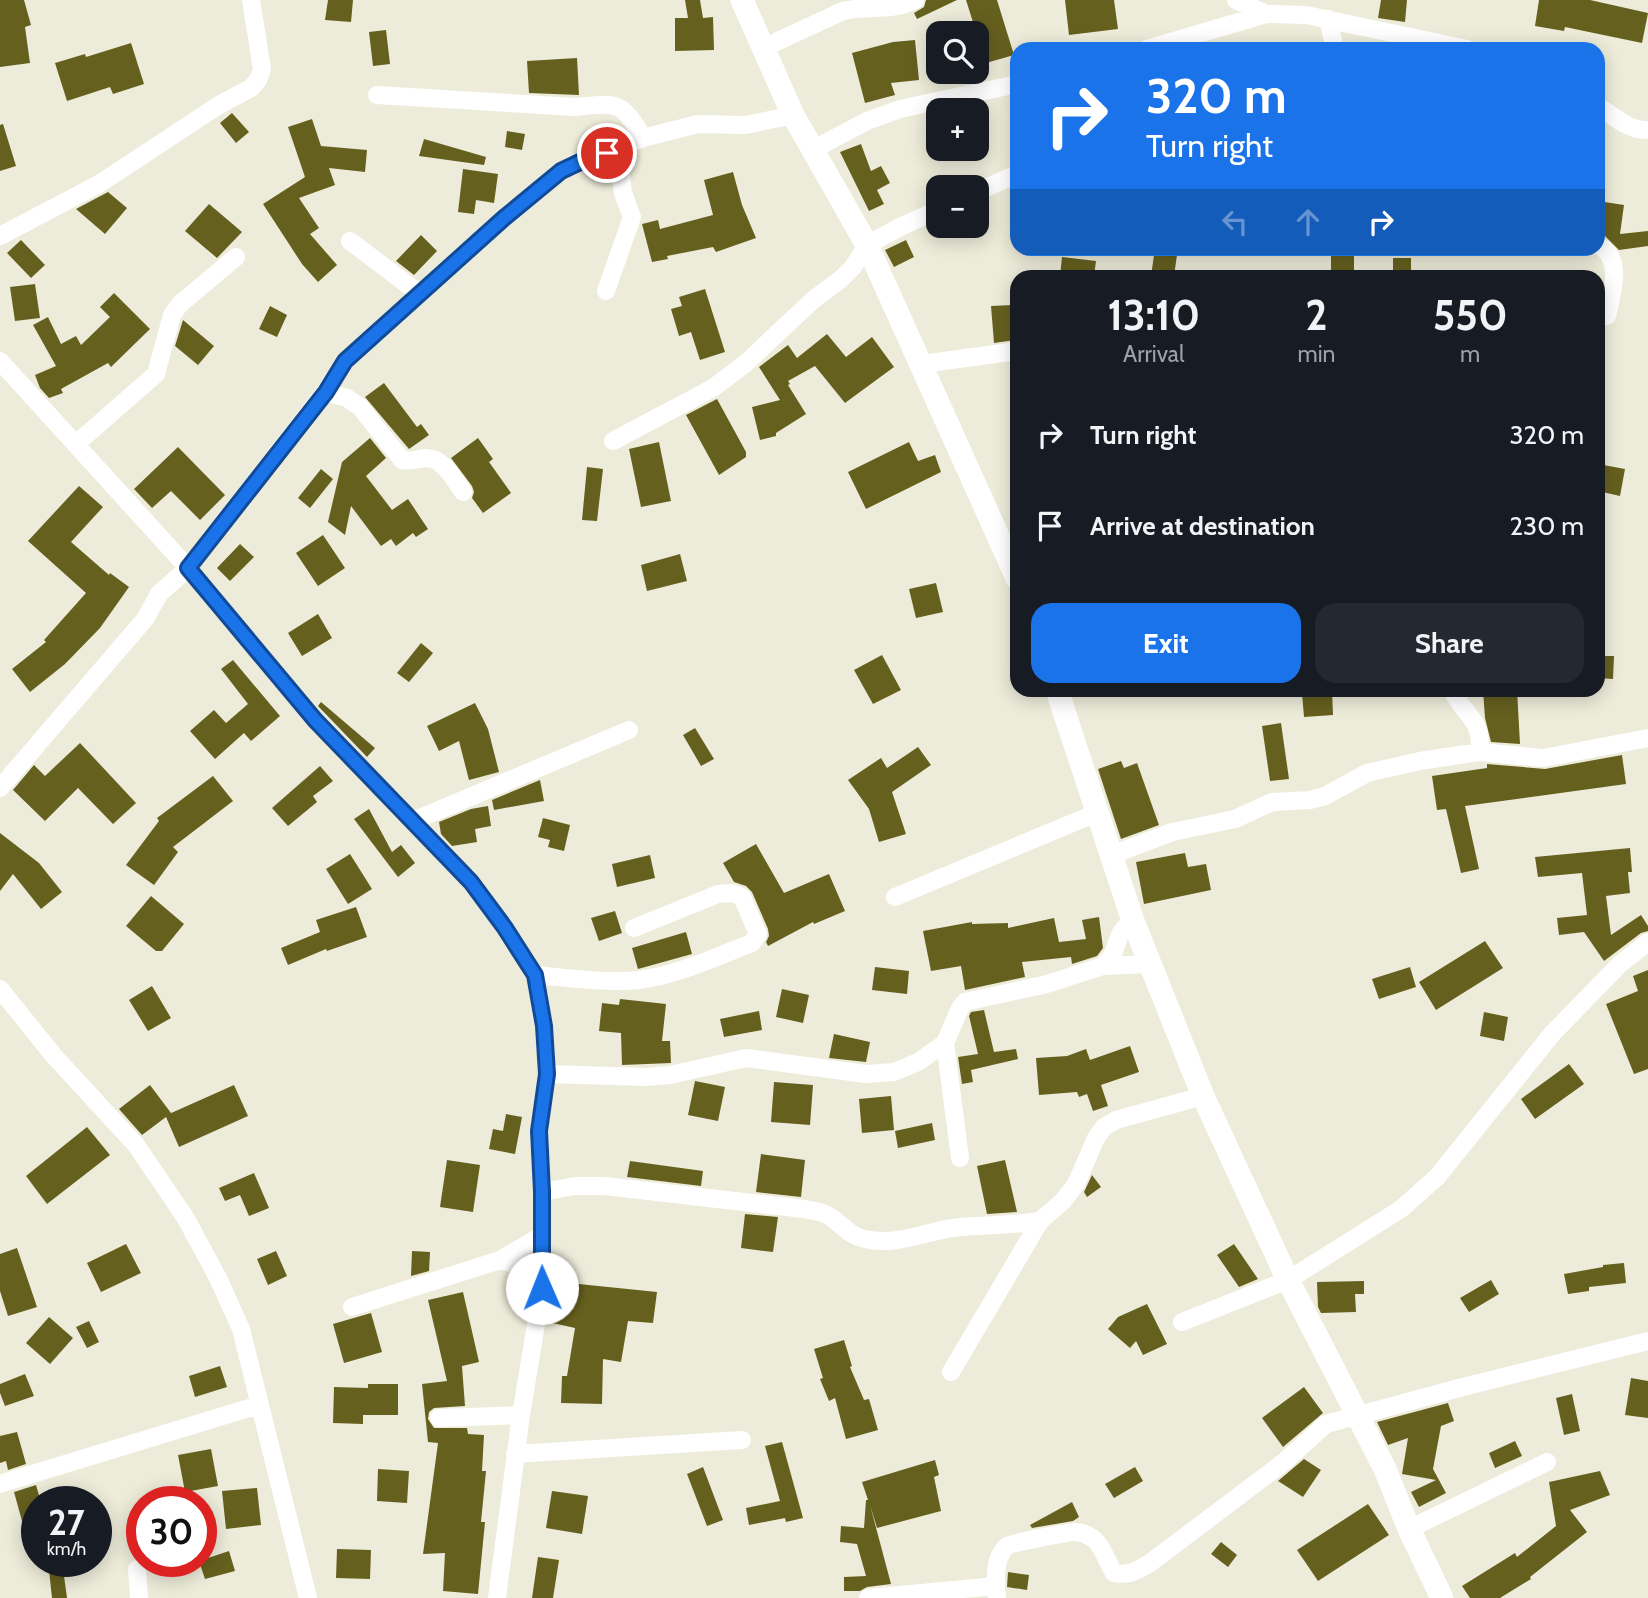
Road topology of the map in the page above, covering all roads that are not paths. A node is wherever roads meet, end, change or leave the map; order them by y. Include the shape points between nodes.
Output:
1 (251, 0) edge
2 (742, 0) edge
3 (915, 0) edge
4 (1236, 0) edge
5 (1319, 0) edge
6 (1266, 14) junction
7 (1306, 15) junction
8 (1328, 19) junction
9 (1171, 42) edge
10 (1333, 42) edge
11 (1435, 42) edge
12 (763, 48) junction
13 (1010, 85) edge
14 (377, 95) dead end
15 (1605, 111) edge
16 (793, 115) junction
17 (1648, 130) edge
18 (643, 138) junction
19 (814, 149) junction
20 (607, 153) junction
21 (1010, 177) edge
22 (989, 186) edge
23 (926, 215) edge
24 (0, 236) edge
25 (350, 241) dead end
26 (867, 245) junction
27 (1605, 250) edge
28 (236, 257) dead end
29 (606, 291) dead end
30 (420, 294) junction
31 (1607, 316) dead end
32 (1010, 352) edge
33 (0, 361) edge
34 (922, 364) junction
35 (326, 392) junction
36 (613, 441) dead end
37 (76, 444) junction
38 (463, 492) dead end
39 (1010, 562) edge
40 (188, 568) junction
41 (1059, 697) edge
42 (1457, 697) edge
43 (629, 730) dead end
44 (1648, 738) edge
45 (1479, 752) junction
46 (0, 788) edge
47 (1099, 812) junction
48 (413, 821) junction
49 (1112, 855) junction
50 (895, 897) dead end
51 (1133, 921) junction
52 (634, 928) dead end
53 (1648, 942) edge
54 (1150, 964) junction
55 (1103, 966) junction
56 (535, 975) junction
57 (0, 989) edge
58 (946, 1043) junction
59 (547, 1074) junction
60 (1203, 1096) junction
61 (960, 1158) dead end
62 (542, 1192) junction
63 (1040, 1221) junction
64 (541, 1236) junction
65 (500, 1260) junction
66 (1288, 1280) junction
67 (542, 1288) junction
68 (352, 1307) dead end
69 (1182, 1322) dead end
70 (1648, 1341) edge
71 (951, 1372) dead end
72 (259, 1405) junction
73 (521, 1415) junction
74 (1360, 1416) junction
75 (439, 1418) dead end
76 (742, 1440) dead end
77 (515, 1454) junction
78 (1547, 1462) dead end
79 (0, 1484) edge
80 (1409, 1529) junction
81 (138, 1577) edge
82 (997, 1592) edge
83 (139, 1598) edge
84 (308, 1598) edge
85 (497, 1598) edge
86 (868, 1598) edge
87 (1442, 1598) edge

1 - 24 street via 262,69 251,88 99,184
2 - 12 street
3 - 12 street via 895,7 843,11
4 - 6 street
5 - 7 street
6 - 7 street
6 - 9 street
7 - 8 street
8 - 10 street
8 - 11 street
12 - 16 street
13 - 19 street via 900,109
14 - 18 street via 575,107 608,104 629,115
15 - 17 street via 1639,131
16 - 18 street via 746,125 698,124
16 - 19 street
18 - 20 street
19 - 26 street
20 - 29 street via 620,167 632,216
20 - 30 street via 561,171
21 - 22 street
23 - 26 street
25 - 30 street
26 - 34 street
26 - 36 street via 841,279 746,363 713,388
27 - 31 street via 1613,260 1614,276
28 - 37 street via 172,315 156,374
30 - 35 street via 345,361
32 - 34 street
33 - 37 street
34 - 39 street
35 - 38 street via 360,407 402,460 434,459 442,464
35 - 40 street
37 - 40 street
40 - 46 street via 159,594 145,619
40 - 48 street via 315,720
41 - 47 street
42 - 45 street via 1478,726
43 - 48 street
44 - 45 street via 1543,758
45 - 49 street via 1367,773 1325,796 1272,802 1235,819 1172,832
47 - 49 street
47 - 50 street
48 - 56 street via 471,882
49 - 51 street
51 - 54 street
51 - 55 street via 1123,927 1113,957
52 - 56 street via 718,894 732,893 743,897 758,934 752,943 675,972 639,979 599,981
53 - 66 street via 1552,1034 1437,1177 1401,1209
54 - 55 street
54 - 60 street
55 - 58 street via 965,1002
56 - 59 street
57 - 72 street via 136,1145 185,1217 241,1329
58 - 59 street via 894,1072 866,1074 747,1058 646,1077
58 - 61 street
59 - 62 street via 539,1131
60 - 63 street via 1104,1127 1076,1184
60 - 66 street
62 - 63 street via 605,1186 804,1209 831,1217 865,1240 901,1240 936,1230
62 - 64 street
63 - 71 street
64 - 65 street
64 - 67 street
65 - 67 street via 523,1266
65 - 68 street
66 - 69 street
66 - 74 street
67 - 73 street
70 - 74 street
72 - 79 street
72 - 84 street
73 - 75 street
73 - 77 street
74 - 80 street
74 - 82 street via 1326,1424 1284,1462 1133,1573 1114,1573 1096,1541 1073,1532 1007,1546 999,1560
76 - 77 street
77 - 85 street
78 - 80 street
80 - 87 street
81 - 83 street
82 - 86 street

